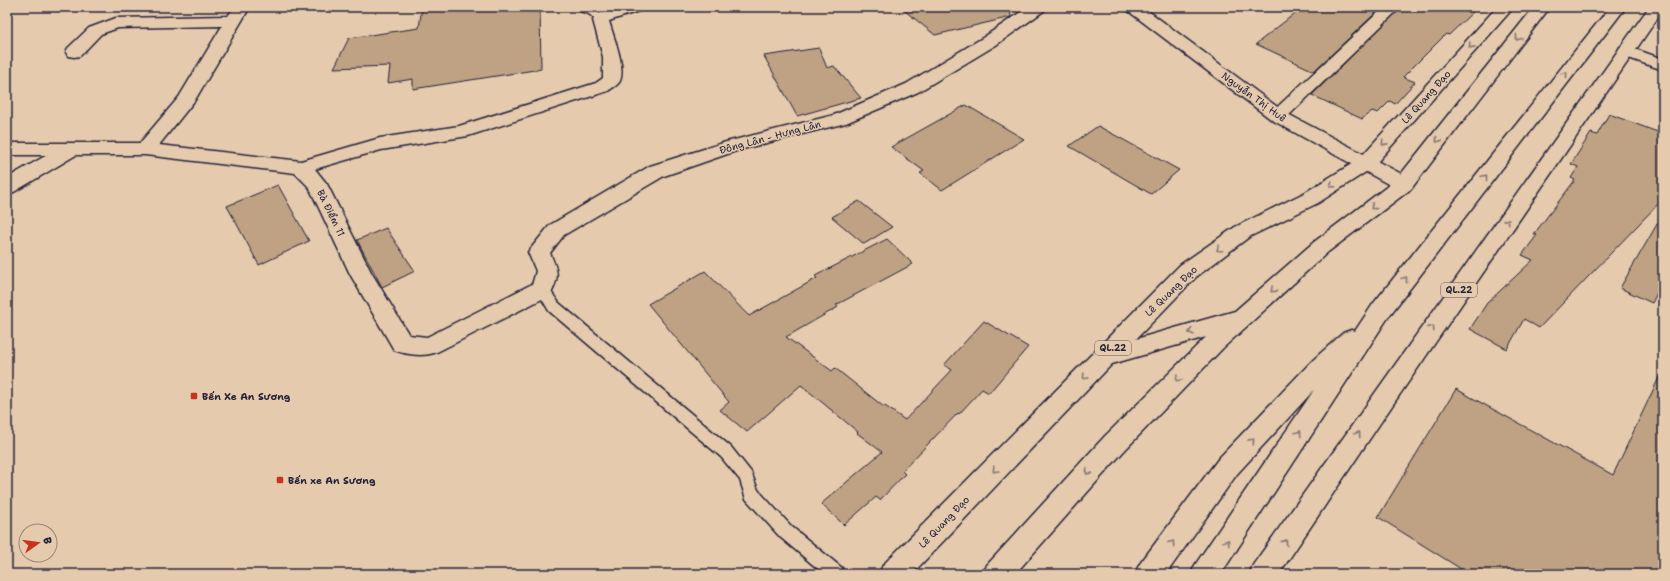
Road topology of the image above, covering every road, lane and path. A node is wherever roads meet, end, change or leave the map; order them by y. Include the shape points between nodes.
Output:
1 (578, 7) edge
2 (636, 7) edge
3 (1039, 7) edge
4 (1133, 7) edge
5 (1393, 7) edge
6 (1506, 7) edge
7 (1542, 7) edge
8 (1618, 7) edge
9 (1650, 8) edge
10 (237, 14) edge
11 (601, 20) junction
12 (1626, 51) junction
13 (74, 52) dead end
14 (1663, 65) edge
15 (1278, 116) junction
16 (7, 148) edge
17 (72, 148) junction
18 (145, 149) junction
19 (1365, 164) junction
20 (301, 167) junction
21 (1404, 184) junction
22 (7, 187) edge
23 (542, 289) junction
24 (1381, 310) junction
25 (1242, 318) junction
26 (1105, 357) junction
27 (836, 574) edge
28 (894, 574) edge
29 (997, 574) edge
30 (1149, 574) edge
31 (1205, 574) edge
32 (1263, 574) edge

1 - 11 lane via 592,12
2 - 11 main road
3 - 23 main road, Đông Lân - Hưng Lân via 990,41 912,88 840,119 733,146 657,171 557,230 539,252 547,271
4 - 15 main road, Nguyễn Thị Huê
5 - 15 main road
6 -> 19 main road, Lê Quang Đạo / QL.22
7 -> 21 main road
24 -> 8 main road
9 - 12 main road, QL.22
10 - 13 main road via 116,23 95,31
10 - 18 main road via 186,100
11 - 20 main road via 614,68 612,80 602,87 461,132 380,144
12 - 14 main road
32 -> 12 main road, QL.22
15 - 19 main road, Nguyễn Thị Huê
16 - 17 main road
17 - 18 main road
17 - 22 main road
18 - 20 main road
19 - 21 main road, Nguyễn Thị Huê
19 -> 26 main road, Lê Quang Đạo / QL.22 via 1311,198 1242,232 1188,271
20 - 23 main road, Bà Điểm 11 via 317,184 361,274 402,344 429,346
21 -> 25 main road via 1321,247
23 - 27 lane via 554,307 726,452 746,477 752,494 786,532
30 -> 24 main road via 1228,466 1321,368
31 -> 24 main road
25 -> 26 main road
25 -> 29 main road via 1114,444
26 -> 28 main road, Lê Quang Đạo / QL.22

